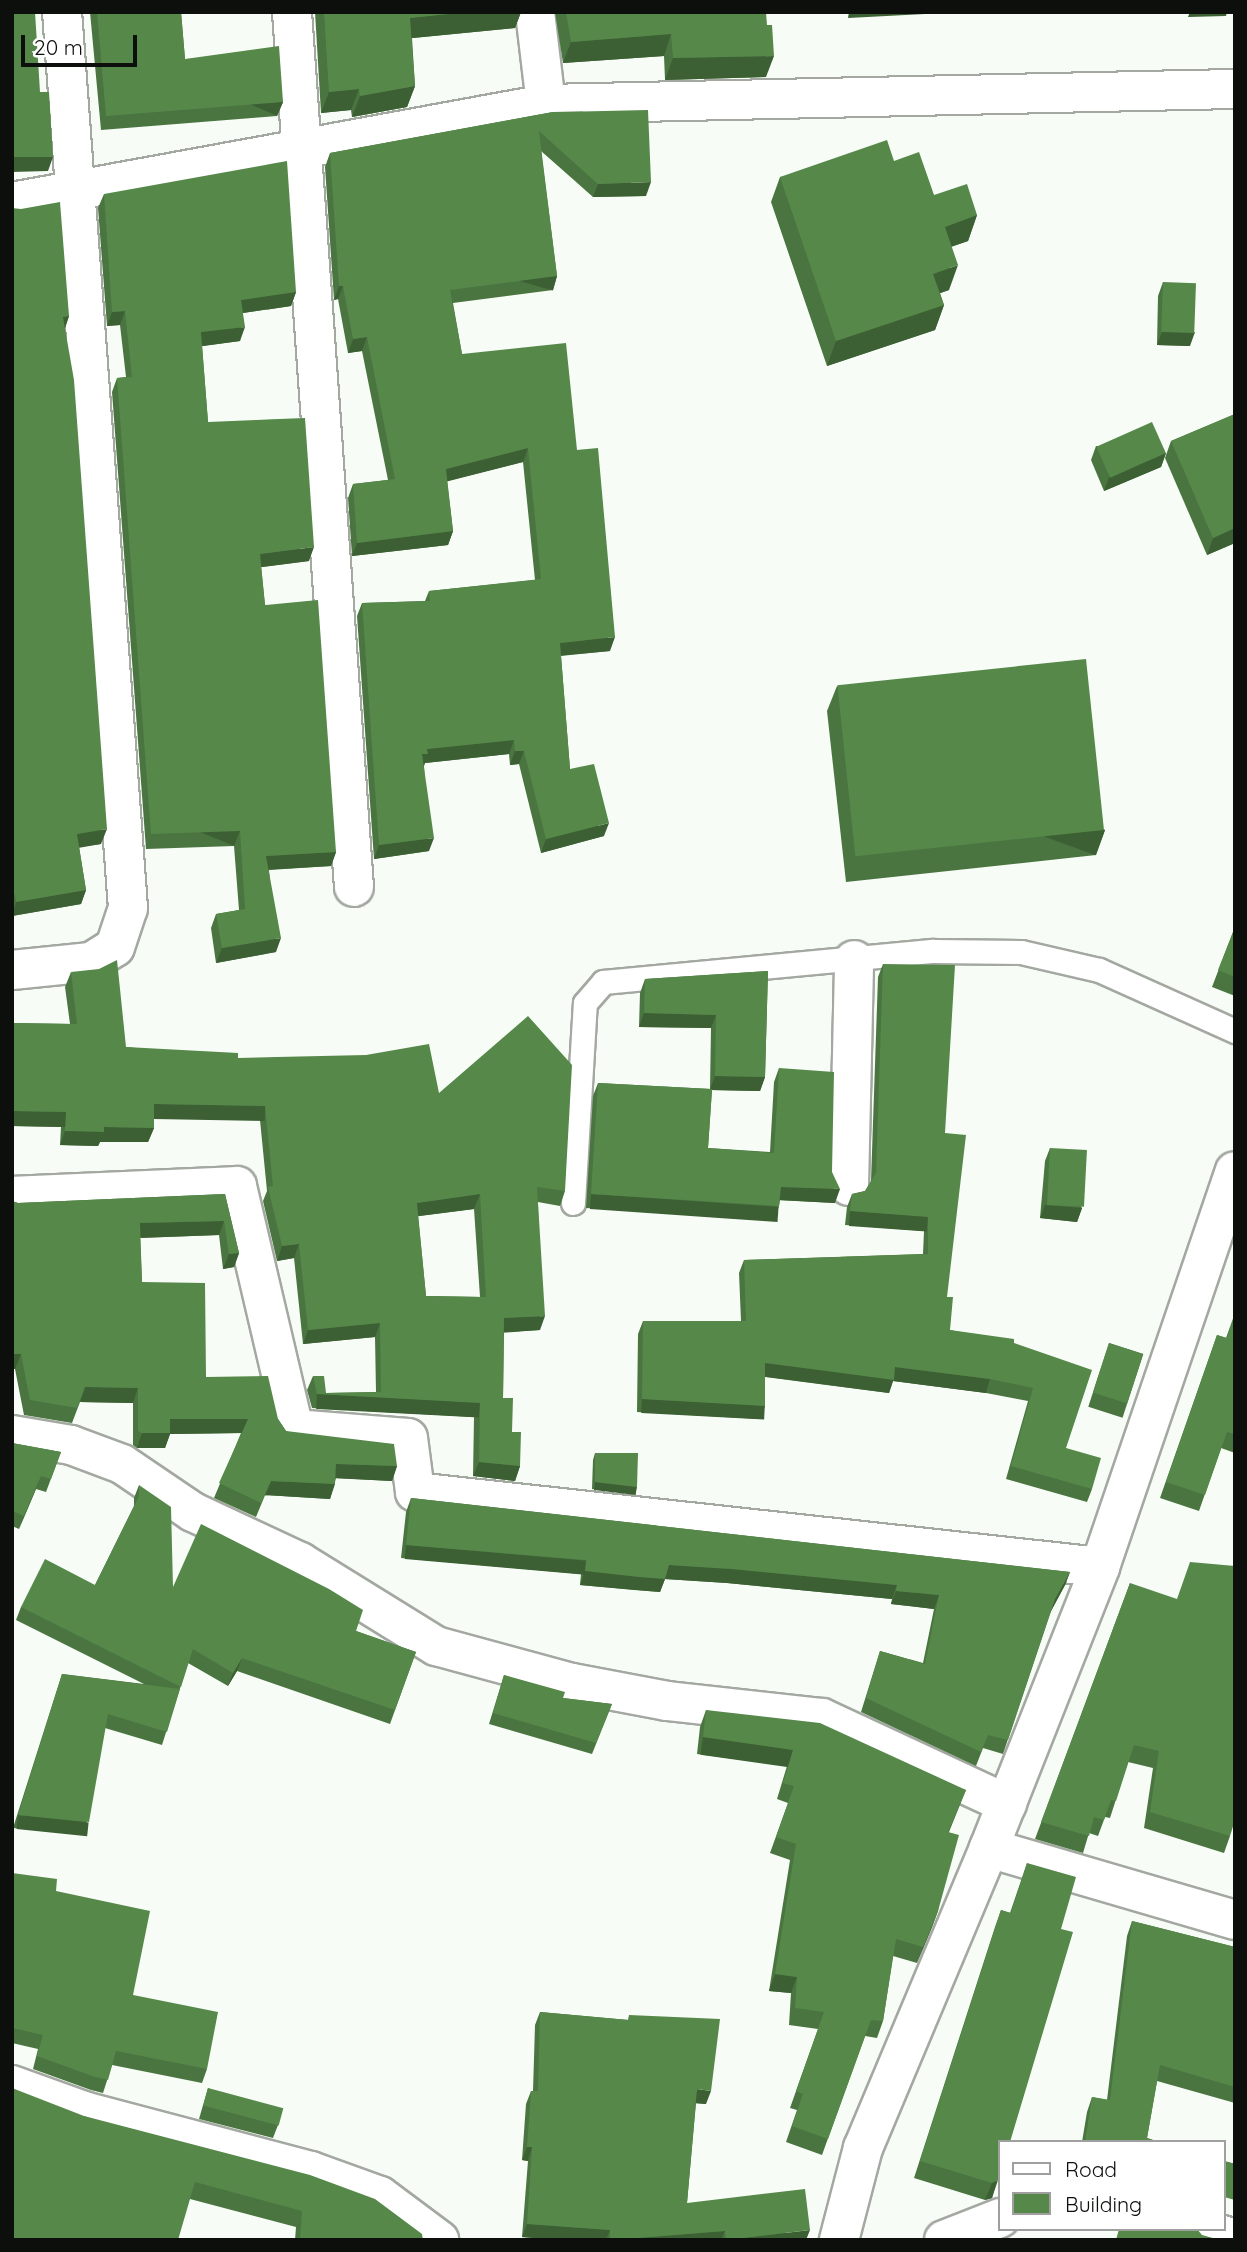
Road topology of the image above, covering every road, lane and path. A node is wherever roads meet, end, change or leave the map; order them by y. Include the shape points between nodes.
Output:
1 (62, 12) edge
2 (292, 12) edge
3 (535, 12) edge
4 (1235, 89) edge
5 (546, 104) junction
6 (304, 150) junction
7 (74, 191) junction
8 (12, 202) edge
9 (354, 887) dead end
10 (854, 960) junction
11 (12, 970) edge
12 (1235, 1031) edge
13 (1235, 1171) edge
14 (849, 1185) dead end
15 (12, 1196) edge
16 (573, 1203) dead end
17 (13, 1430) edge
18 (1100, 1567) junction
19 (1007, 1804) junction
20 (989, 1848) junction
21 (1235, 1920) edge
22 (12, 2085) edge
23 (998, 2219) edge
24 (1210, 2231) edge
25 (1235, 2239) edge
26 (439, 2240) edge
27 (839, 2240) edge
28 (944, 2240) edge

1 - 7 street
2 - 6 street
3 - 5 street
4 - 5 street
5 - 6 street
6 - 7 street
6 - 9 street
7 - 8 street
7 - 11 street via 128,908 115,947 90,962
10 - 12 lane via 934,951 1021,952 1099,970
10 - 14 street
10 - 16 lane via 603,982 585,1003
13 - 18 street
15 - 18 street via 237,1186 294,1429 408,1438 415,1492
17 - 19 street via 122,1464 192,1512 300,1562 436,1646 585,1686 667,1701 822,1718
18 - 19 street
19 - 20 street
20 - 21 street
20 - 27 street via 863,2148
22 - 26 street via 84,2112 311,2171 369,2192
23 - 28 street
24 - 25 street

